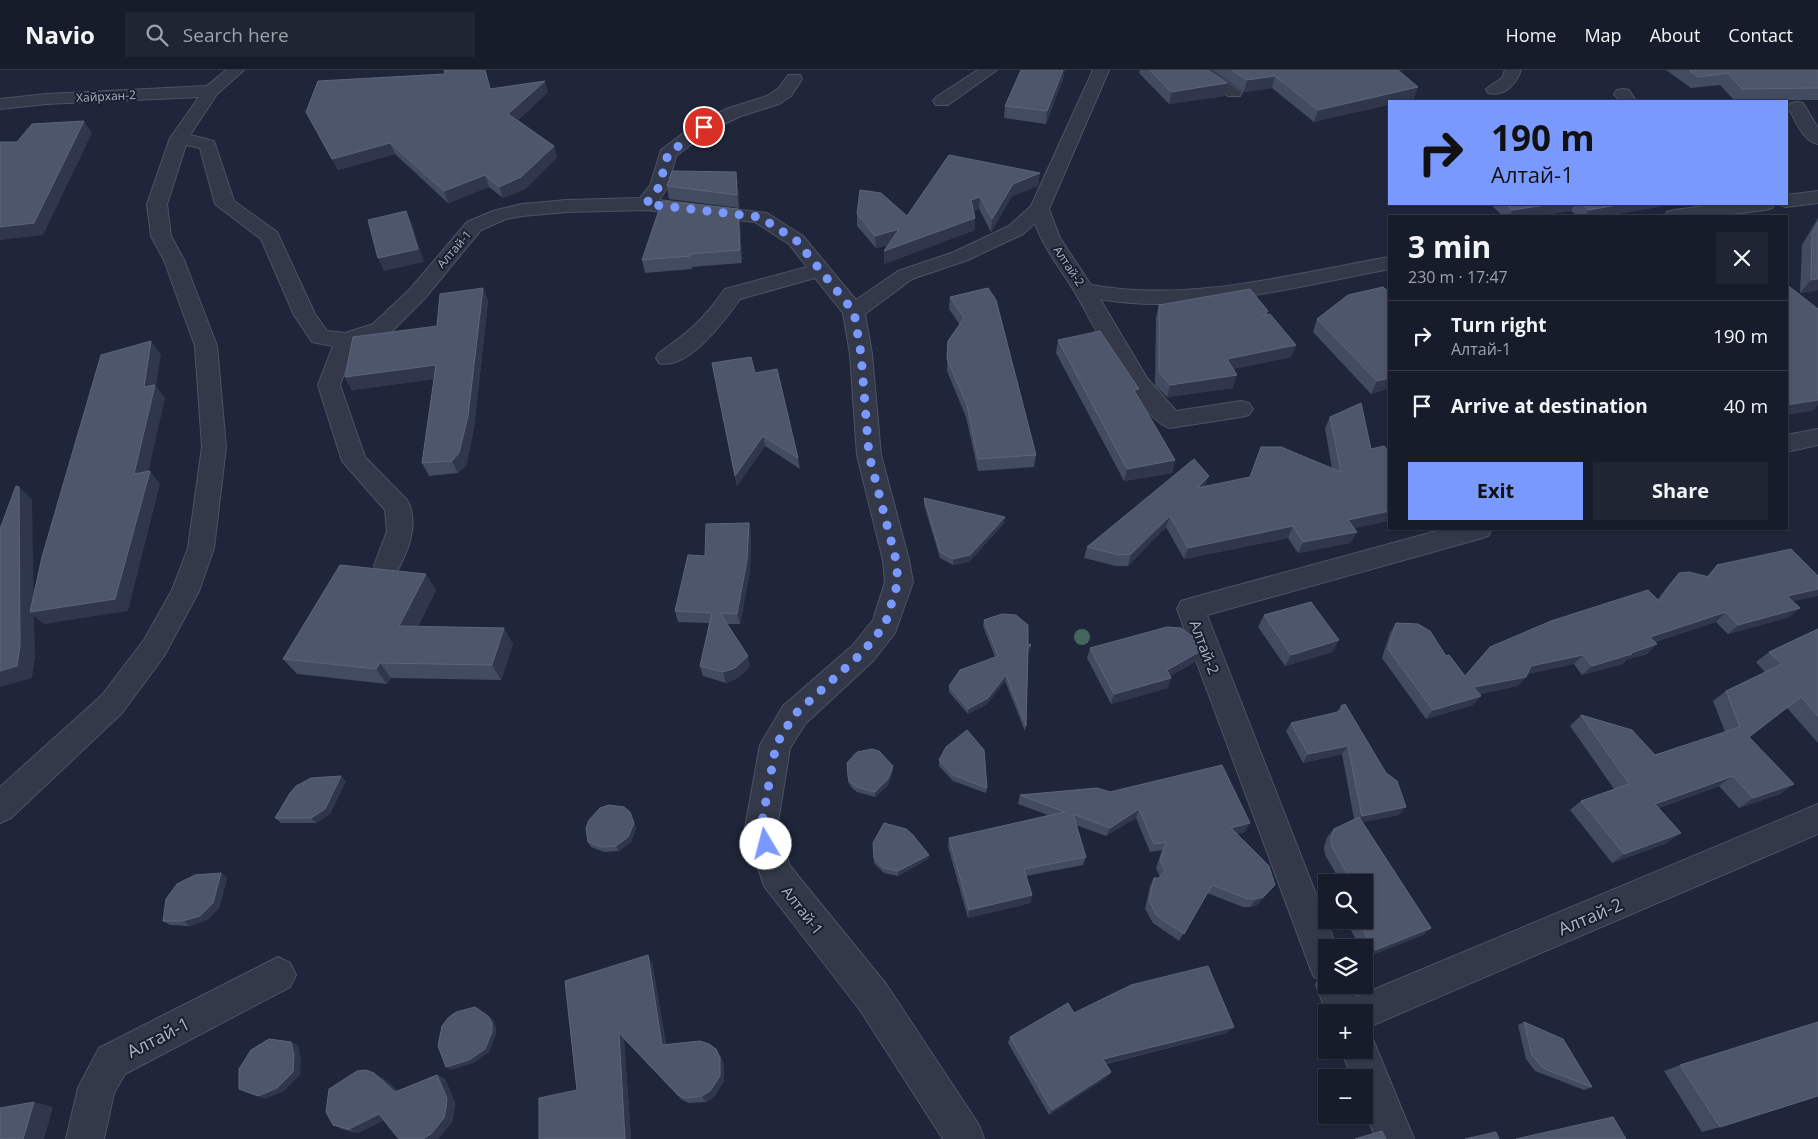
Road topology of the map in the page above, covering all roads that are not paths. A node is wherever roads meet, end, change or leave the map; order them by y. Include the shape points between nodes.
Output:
1 (236, 70) edge
2 (988, 70) edge
3 (1101, 70) edge
4 (1198, 70) edge
5 (1513, 70) edge
6 (794, 79) dead end
7 (1494, 89) dead end
8 (212, 91) junction
9 (1234, 92) edge
10 (942, 101) dead end
11 (0, 104) edge
12 (1797, 107) edge
13 (179, 138) junction
14 (1818, 139) edge
15 (1818, 197) edge
16 (1788, 201) edge
17 (646, 204) junction
18 (1748, 205) edge
19 (1732, 206) edge
20 (1038, 209) junction
21 (1680, 215) edge
22 (1388, 263) edge
23 (821, 270) junction
24 (1084, 290) junction
25 (854, 312) junction
26 (346, 340) junction
27 (667, 358) dead end
28 (1241, 409) dead end
29 (1818, 437) edge
30 (1788, 444) edge
31 (1475, 530) edge
32 (387, 566) dead end
33 (0, 808) edge
34 (1818, 819) edge
35 (1318, 944) edge
36 (278, 974) dead end
37 (1373, 1007) edge
38 (1363, 1059) edge
39 (85, 1139) edge
40 (965, 1139) edge
41 (1395, 1139) edge

1 - 8 street
2 - 10 street
3 - 20 street
4 - 9 street
5 - 7 street via 1509,81
6 - 17 street via 785,92 773,100 735,112 704,127 668,154 659,187
8 - 11 street, Хайрхан-2
8 - 13 street
12 - 14 street
13 - 26 street, Алтай-1 via 208,145 225,204 270,236 306,316 320,337
13 - 33 street via 157,204 161,236 174,260 206,346 214,447 201,548 185,591 154,648 112,704
15 - 16 street
17 - 23 street, Алтай-1 via 760,217 796,240
17 - 26 street, Алтай-1 via 522,210 474,226 418,293 382,329
18 - 19 street
19 - 21 street
20 - 24 street, Алтай-2 via 1050,238
20 - 25 street via 1016,230 961,256 905,275
22 - 24 street, Алтай-2 via 1207,296 1117,296
23 - 25 street, Алтай-1
23 - 27 street via 732,294 716,319 701,334
24 - 28 street via 1138,384 1170,420
25 - 40 street, Алтай-1 via 861,354 869,455 896,560 898,582 885,625 862,653 794,715 776,745 761,828 776,876 873,997
26 - 32 street via 329,385 354,461 398,507 400,531
29 - 30 street
31 - 35 street, Алтай-2 via 1191,609
34 - 37 street, Алтай-2
36 - 39 street, Алтай-1 via 112,1061 97,1088
38 - 41 street

